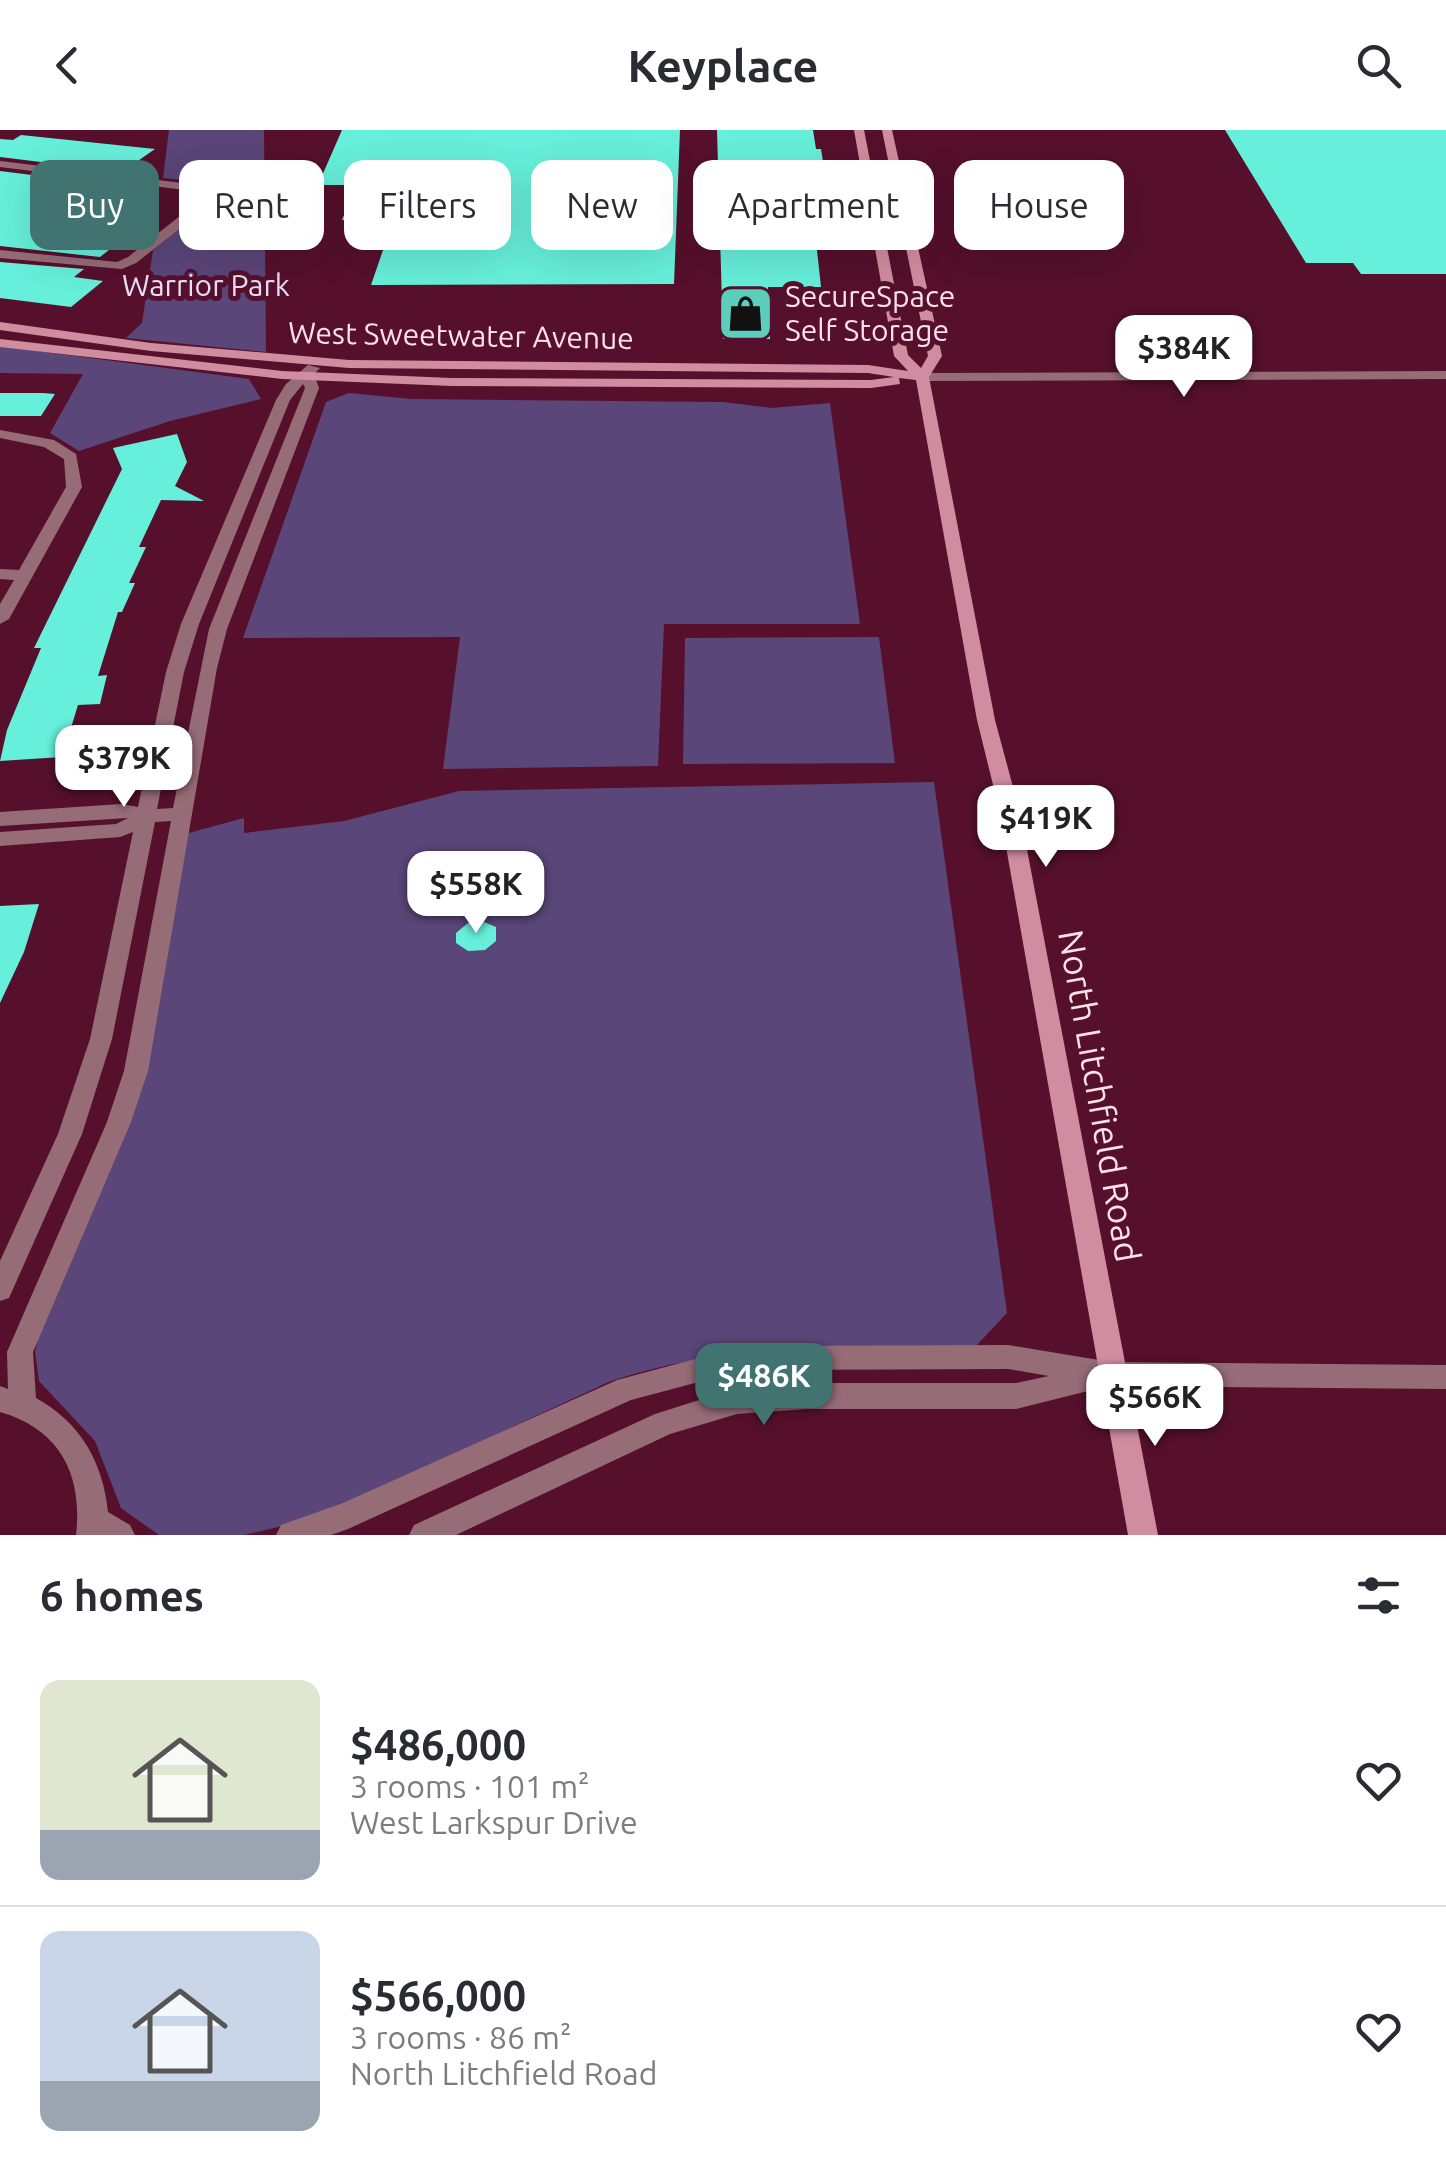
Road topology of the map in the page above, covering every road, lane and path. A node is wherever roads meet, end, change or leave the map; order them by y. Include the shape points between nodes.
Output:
1 (859, 130) edge
2 (887, 130) edge
3 (0, 164) edge
4 (0, 254) edge
5 (0, 326) edge
6 (0, 343) edge
7 (312, 369) junction
8 (1446, 374) edge
9 (922, 377) junction
10 (0, 434) edge
11 (0, 574) edge
12 (26, 575) junction
13 (0, 619) edge
14 (181, 814) junction
15 (148, 816) junction
16 (0, 819) edge
17 (0, 839) edge
18 (0, 1290) edge
19 (1111, 1374) junction
20 (1446, 1376) edge
21 (11, 1401) edge
22 (102, 1530) edge
23 (291, 1535) edge
24 (424, 1535) edge
25 (1142, 1535) edge

1 - 9 main road, North Litchfield Road via 902,356
2 - 9 main road, North Litchfield Road via 935,356
3 - 4 street via 216,190 118,266
5 - 7 main road, West Sweetwater Avenue
6 - 7 main road, West Sweetwater Avenue via 162,364
7 - 9 main road, West Sweetwater Avenue via 452,382 871,384
7 - 14 street via 312,388 218,629
7 - 15 street via 283,400 190,624 174,672
8 - 9 street, West Sweetwater Avenue
9 - 19 main road, North Litchfield Road via 986,720 1010,813
10 - 12 street via 49,443 71,457 74,487
11 - 12 street
12 - 13 street
14 - 15 street
14 - 21 street via 136,1071 20,1352
15 - 16 street via 122,810
15 - 17 street via 120,830
15 - 18 street via 86,1090
19 - 20 street
19 - 23 street via 1008,1358 726,1363 627,1389
19 - 24 street via 1016,1396 737,1401 665,1423
19 - 25 main road, North Litchfield Road
21 - 22 street via 48,1419 74,1446

